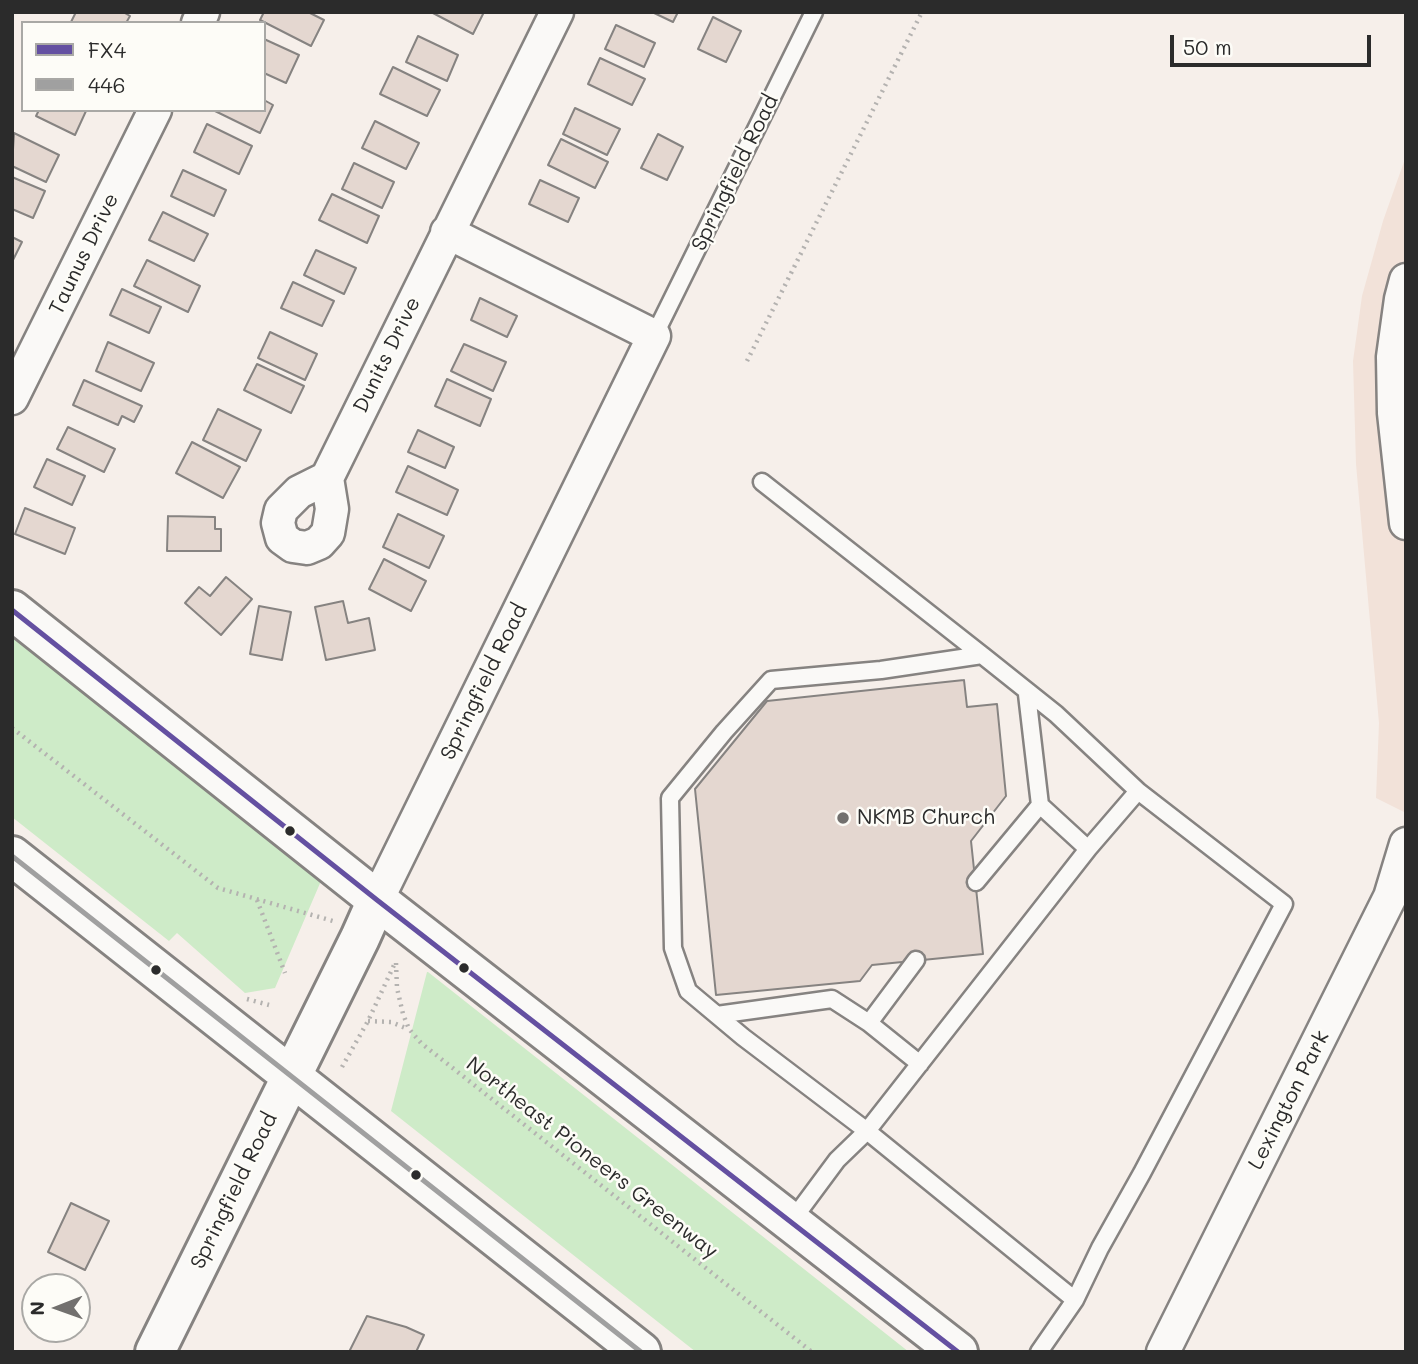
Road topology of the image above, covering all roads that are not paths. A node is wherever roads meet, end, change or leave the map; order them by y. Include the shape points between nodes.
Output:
1 (557, 12) edge
2 (814, 12) edge
3 (154, 112) edge
4 (447, 232) junction
5 (1404, 293) edge
6 (654, 336) junction
7 (12, 398) edge
8 (327, 478) dead end
9 (762, 482) dead end
10 (1406, 523) edge
11 (12, 610) edge
12 (982, 655) junction
13 (1027, 694) junction
14 (1138, 791) junction
15 (1040, 805) junction
16 (1406, 844) edge
17 (1088, 849) junction
18 (12, 856) edge
19 (976, 882) dead end
20 (377, 900) junction
21 (916, 960) dead end
22 (717, 1015) junction
23 (869, 1023) junction
24 (920, 1064) junction
25 (291, 1076) junction
26 (867, 1131) junction
27 (791, 1222) junction
28 (1075, 1300) junction
29 (635, 1350) edge
30 (155, 1352) edge
31 (958, 1352) edge
32 (1039, 1352) edge
33 (1163, 1352) edge

1 - 4 street, Dunits Drive
2 - 6 lane, Springfield Road
3 - 7 street, Taunus Drive
4 - 6 street
4 - 8 street, Dunits Drive
5 - 10 street via 1393,357
6 - 20 street, Springfield Road
9 - 12 lane
11 - 20 street
12 - 13 lane
12 - 22 lane via 771,680 670,798 673,948 688,991
13 - 14 lane
13 - 15 lane
14 - 17 lane
14 - 28 lane via 1284,904
15 - 17 lane
15 - 19 lane
16 - 33 street, Lexington Park via 1390,897
17 - 24 lane
18 - 25 street
20 - 25 street, Springfield Road
20 - 27 street
21 - 23 lane
22 - 23 lane via 832,999
22 - 26 lane
23 - 24 lane
24 - 26 lane
25 - 29 street
25 - 30 street, Springfield Road
26 - 27 lane via 837,1160
26 - 28 lane
27 - 31 street
28 - 32 lane

